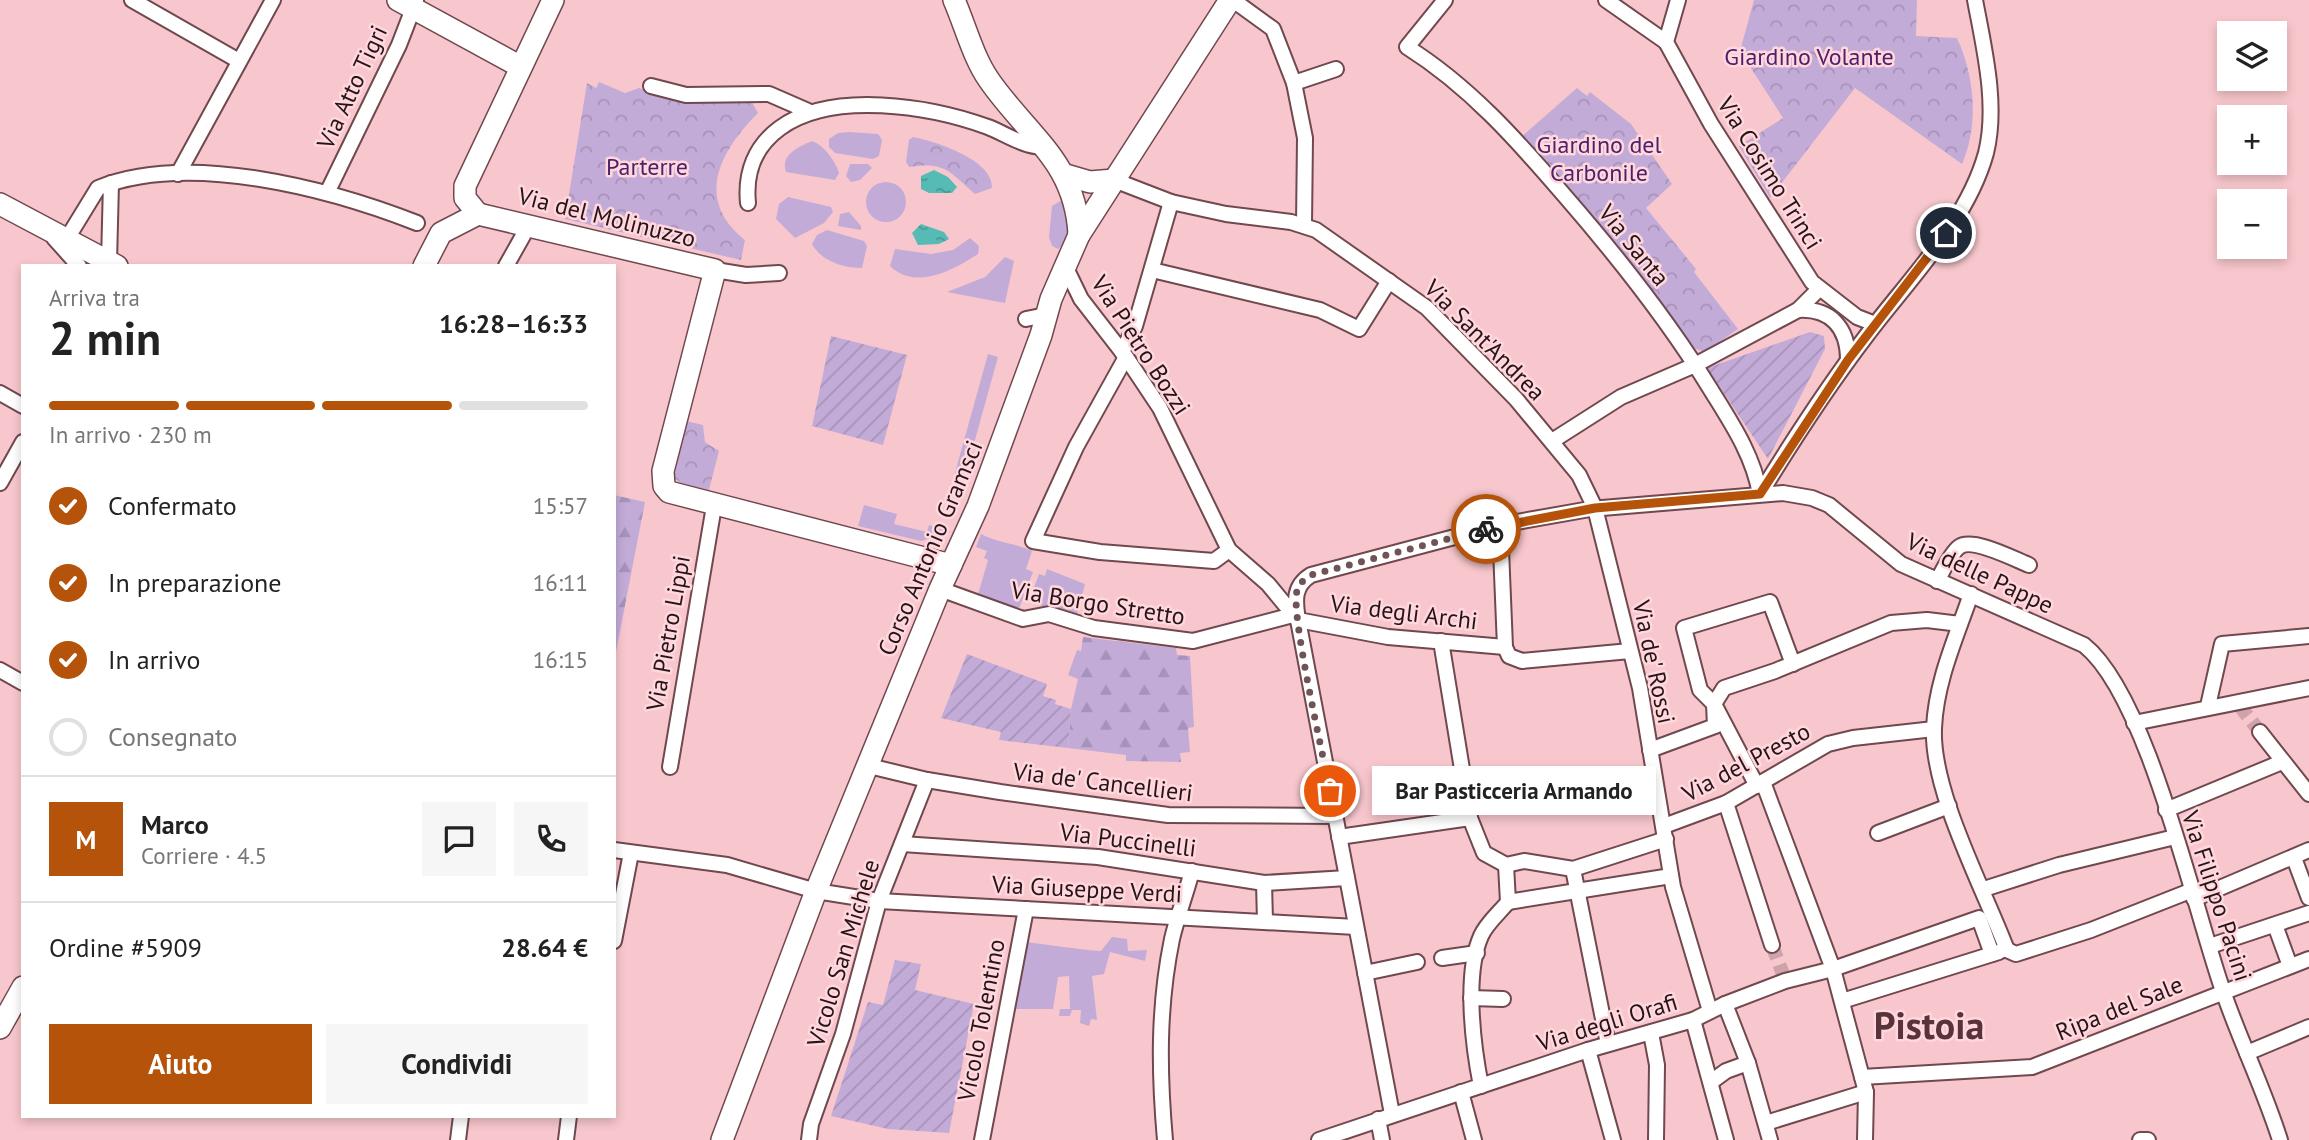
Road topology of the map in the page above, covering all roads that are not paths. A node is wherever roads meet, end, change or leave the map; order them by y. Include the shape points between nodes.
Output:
1 (132, 0) edge
2 (272, 0) edge
3 (554, 0) edge
4 (954, 0) edge
5 (1232, 0) edge
6 (1445, 0) edge
7 (1606, 0) edge
8 (1678, 0) edge
9 (1975, 0) edge
10 (409, 3) edge
11 (1666, 42) junction
12 (239, 61) junction
13 (521, 67) junction
14 (1336, 68) dead end
15 (1294, 83) junction
16 (651, 86) dead end
17 (808, 111) junction
18 (1043, 147) junction
19 (178, 174) junction
20 (1066, 176) junction
21 (1114, 180) junction
22 (111, 183) junction
23 (327, 193) junction
24 (1171, 202) junction
25 (748, 203) dead end
26 (0, 204) edge
27 (478, 214) junction
28 (417, 223) dead end
29 (41, 224) junction
30 (529, 225) junction
31 (1304, 225) junction
32 (1079, 235) junction
33 (68, 237) junction
34 (77, 264) edge
35 (113, 264) edge
36 (425, 264) edge
37 (507, 264) edge
38 (1066, 268) junction
39 (1152, 270) junction
40 (720, 272) junction
41 (779, 273) dead end
42 (1390, 281) junction
43 (1818, 290) junction
44 (1798, 310) junction
45 (1875, 324) junction
46 (1124, 354) junction
47 (1848, 360) junction
48 (1695, 365) junction
49 (0, 393) edge
50 (21, 405) edge
51 (1552, 441) junction
52 (21, 446) edge
53 (0, 483) edge
54 (1760, 494) junction
55 (714, 506) junction
56 (1595, 508) junction
57 (1500, 525) junction
58 (1228, 550) junction
59 (951, 565) junction
60 (2029, 565) dead end
61 (1937, 581) junction
62 (940, 589) junction
63 (1971, 594) junction
64 (1295, 617) junction
65 (1960, 624) junction
66 (2309, 636) edge
67 (1441, 641) junction
68 (1505, 647) junction
69 (1630, 651) junction
70 (1793, 664) junction
71 (2106, 668) joint
72 (0, 670) edge
73 (21, 682) edge
74 (2309, 688) edge
75 (1714, 704) junction
76 (2208, 706) junction
77 (2134, 723) junction
78 (1718, 724) junction
79 (1934, 729) junction
80 (2260, 732) tunnel mouth
81 (1650, 750) junction
82 (2283, 762) junction
83 (869, 766) junction
84 (670, 767) dead end
85 (927, 780) junction
86 (1760, 784) junction
87 (2309, 794) edge
88 (1726, 803) junction
89 (1949, 806) junction
90 (2166, 810) junction
91 (1335, 816) junction
92 (1469, 818) junction
93 (1665, 833) junction
94 (1878, 833) dead end
95 (1339, 836) junction
96 (2175, 838) junction
97 (902, 844) junction
98 (616, 850) edge
99 (2309, 850) edge
100 (631, 853) junction
101 (2294, 859) junction
102 (1506, 865) junction
103 (1573, 869) junction
104 (1192, 872) junction
105 (1671, 876) junction
106 (1347, 878) junction
107 (1264, 883) junction
108 (1984, 889) junction
109 (816, 891) junction
110 (1578, 891) junction
111 (2192, 895) junction
112 (2309, 898) edge
113 (879, 901) junction
114 (1508, 902) junction
115 (1026, 909) junction
116 (2309, 913) edge
117 (1179, 917) junction
118 (1265, 922) junction
119 (2275, 925) junction
120 (1356, 927) junction
121 (616, 932) edge
122 (1772, 945) tunnel mouth
123 (2210, 946) junction
124 (2007, 950) junction
125 (1477, 953) junction
126 (1992, 954) junction
127 (1442, 958) dead end
128 (2309, 959) edge
129 (1417, 962) dead end
130 (2290, 966) junction
131 (1833, 969) junction
132 (1365, 973) junction
133 (21, 991) edge
134 (2223, 991) junction
135 (1471, 998) junction
136 (1503, 999) dead end
137 (1842, 1001) junction
138 (1725, 1004) junction
139 (1710, 1012) junction
140 (1693, 1020) junction
141 (2309, 1027) edge
142 (0, 1028) edge
143 (1651, 1033) junction
144 (1608, 1044) junction
145 (1588, 1050) junction
146 (2248, 1053) junction
147 (1748, 1063) junction
148 (1862, 1077) junction
149 (1711, 1082) junction
150 (1481, 1086) junction
151 (1461, 1093) junction
152 (1866, 1093) junction
153 (1385, 1117) junction
154 (461, 1118) edge
155 (569, 1118) edge
156 (1766, 1123) junction
157 (458, 1140) edge
158 (566, 1140) edge
159 (722, 1140) edge
160 (809, 1140) edge
161 (982, 1140) edge
162 (1165, 1140) edge
163 (1319, 1140) edge
164 (1382, 1140) edge
165 (1474, 1140) edge
166 (1613, 1140) edge
167 (1656, 1140) edge
168 (1726, 1140) edge
169 (1770, 1140) edge
170 (1865, 1140) edge
171 (2140, 1140) edge
172 (2148, 1140) edge
173 (2280, 1140) edge

1 - 12 street
2 - 12 street
3 - 13 street
4 - 18 street via 987,78
5 - 15 street via 1273,29
5 - 21 street, Corso Antonio Gramsci
6 - 48 street, Via Santa via 1407,47 1465,89 1528,153 1625,266
7 - 11 street, Via Cosimo Trinci
8 - 11 street
9 - 45 street via 1990,102 1986,154 1946,233
10 - 13 street
10 - 23 street, Via Atto Tigri via 399,45
11 - 43 street, Via Cosimo Trinci via 1711,124
12 - 19 street
13 - 27 street via 464,190 464,198
14 - 15 street
15 - 31 street via 1305,138
16 - 17 street via 681,94 769,94
17 - 18 street via 848,104 900,108 972,123 1026,145
17 - 25 street via 781,127 760,148 750,171
18 - 20 street
19 - 22 street
19 - 23 street via 266,180
20 - 21 street via 1090,182
20 - 32 street via 1076,202
21 - 24 street, Via Sant'Andrea
21 - 32 street, Corso Antonio Gramsci
22 - 33 street via 94,191
22 - 35 street
23 - 28 street
24 - 31 street, Via Sant'Andrea
24 - 39 street
26 - 29 street
27 - 30 street, Via del Molinuzzo
27 - 36 street via 441,233
29 - 33 street
29 - 34 street
30 - 37 street
30 - 40 street, Via del Molinuzzo
31 - 42 street, Via Sant'Andrea
32 - 38 street, Corso Antonio Gramsci
33 - 35 street
38 - 46 street, Via Pietro Bozzi via 1081,299
38 - 59 street, Corso Antonio Gramsci via 1036,317 978,506
39 - 42 street via 1320,310 1359,329
39 - 46 street
40 - 41 street
40 - 55 street via 663,476 669,492
42 - 51 street, Via Sant'Andrea via 1427,308
43 - 44 street
43 - 45 street
44 - 47 street via 1819,310 1834,322 1846,336
44 - 48 street
45 - 47 street
46 - 58 street, Via Pietro Bozzi via 1160,408
46 - 58 street via 1033,541 1100,552 1214,561
47 - 54 street
48 - 51 street via 1622,397
48 - 54 street, Via Santa via 1748,453
49 - 50 street
51 - 56 street, Via Sant'Andrea via 1578,475
52 - 53 street
54 - 56 street, Via delle Pappe
54 - 61 street, Via delle Pappe via 1797,494 1821,501 1888,556
55 - 59 street
55 - 84 street, Via Pietro Lippi
56 - 57 street, Via delle Pappe
56 - 69 street, Via de' Rossi
57 - 64 street, Via delle Pappe via 1311,575 1302,581
57 - 68 street
58 - 64 street via 1268,584
59 - 62 street, Corso Antonio Gramsci
60 - 61 street via 1966,544 1956,550
61 - 63 street, Via delle Pappe
62 - 64 street, Via Borgo Stretto via 1023,619 1049,614 1094,628 1193,641
62 - 83 street, Corso Antonio Gramsci
63 - 65 street
63 - 71 street, Via delle Pappe via 2084,645
64 - 67 street, Via degli Archi via 1379,635
64 - 91 street
65 - 70 street via 1927,620 1891,623
65 - 79 street via 1942,673
66 - 76 street via 2222,644
67 - 68 street, Via degli Archi
67 - 92 street
68 - 69 street, Via degli Archi via 1517,661
69 - 81 street, Via de' Rossi
70 - 75 street via 1724,688
70 - 75 street via 1770,602 1684,628 1700,690
71 - 77 street, Via Filippo Pacini
72 - 73 street
74 - 76 street
75 - 78 street
76 - 77 street
77 - 90 street, Via Filippo Pacini
78 - 81 street
78 - 86 street
79 - 86 street, Via del Presto via 1828,744
79 - 89 street
80 - 82 street
81 - 93 street, Via de' Rossi
82 - 87 street
82 - 90 street
83 - 85 street, Via de' Cancellieri
83 - 109 street, Corso Antonio Gramsci
85 - 91 street, Via de' Cancellieri via 1168,815
85 - 97 street, Vicolo San Michele
86 - 88 street, Via del Presto
86 - 131 street
88 - 93 street, Via del Presto
88 - 122 street
89 - 94 street
89 - 108 street
90 - 96 street, Via Filippo Pacini
91 - 95 street
92 - 95 street
92 - 102 street via 1484,853
93 - 103 street, Via del Presto
93 - 105 street, Via de' Rossi
95 - 106 street
96 - 108 street via 2059,865
96 - 111 street, Via Filippo Pacini
97 - 104 street, Via Puccinelli via 1086,855
97 - 113 street, Vicolo San Michele
98 - 100 street, Via Giuseppe Verdi
99 - 101 street
100 - 109 street, Via Giuseppe Verdi via 727,865
100 - 121 street
101 - 111 street
101 - 112 street
102 - 103 street via 1524,861
102 - 114 street
103 - 110 street
104 - 107 street, Via Puccinelli
104 - 117 street
105 - 110 street
105 - 139 street, Via de' Rossi
106 - 107 street, Via Puccinelli
106 - 120 street
107 - 118 street
108 - 124 street
109 - 113 street, Via Giuseppe Verdi
109 - 159 street, Corso Antonio Gramsci
110 - 114 street
110 - 144 street
111 - 123 street, Via Filippo Pacini
111 - 124 street via 2016,954
113 - 115 street, Via Giuseppe Verdi
113 - 160 street, Vicolo San Michele
114 - 125 street via 1483,931
115 - 117 street, Via Giuseppe Verdi
115 - 161 street, Vicolo Tolentino
116 - 119 street
117 - 118 street, Via Giuseppe Verdi
117 - 162 street via 1160,1027
118 - 120 street, Via Giuseppe Verdi
119 - 123 street
119 - 130 street
120 - 132 street
123 - 134 street, Via Filippo Pacini
124 - 126 street
125 - 127 street
125 - 135 street
126 - 131 street, Via degli Orafi via 1979,918
126 - 137 street
128 - 130 street, Ripa del Sale
129 - 132 street
130 - 134 street, Ripa del Sale
131 - 137 street
131 - 138 street, Via degli Orafi via 1784,979
132 - 153 street
133 - 142 street
134 - 146 street, Via Filippo Pacini
134 - 148 street, Ripa del Sale via 2032,1067
135 - 136 street
135 - 150 street
137 - 148 street
138 - 139 street, Via degli Orafi
138 - 147 street
139 - 140 street, Via degli Orafi
140 - 143 street, Via degli Orafi
140 - 149 street
141 - 146 street
143 - 144 street, Via degli Orafi
143 - 167 street via 1657,1065
144 - 145 street, Via degli Orafi
145 - 150 street, Via degli Orafi
145 - 166 street
146 - 173 street, Via Filippo Pacini
147 - 149 street
147 - 156 street
148 - 152 street
149 - 168 street
150 - 151 street, Via degli Orafi
151 - 153 street, Via degli Orafi
151 - 165 street
152 - 156 street
152 - 170 street
153 - 163 street, Via degli Orafi
153 - 164 street
154 - 157 street
155 - 158 street
156 - 169 street
171 - 172 street

